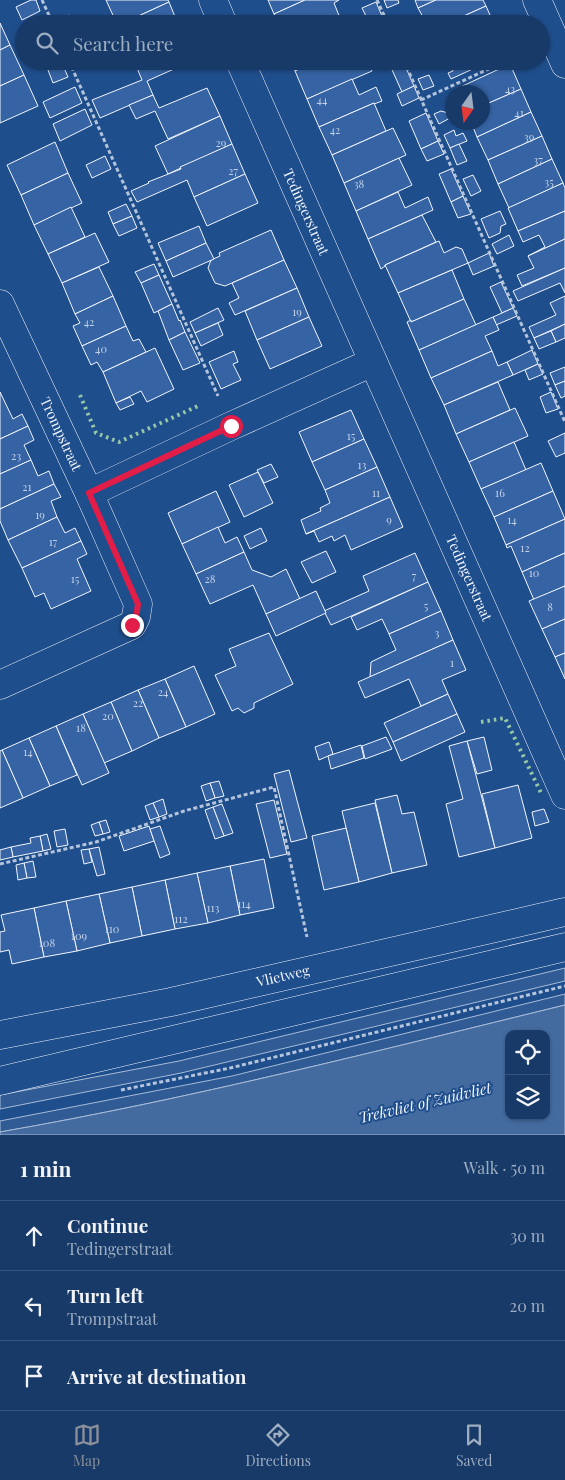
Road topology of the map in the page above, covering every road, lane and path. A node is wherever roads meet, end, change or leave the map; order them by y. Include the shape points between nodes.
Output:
1 (42, 0) edge
2 (212, 0) edge
3 (377, 0) edge
4 (537, 0) edge
5 (48, 15) edge
6 (219, 15) edge
7 (384, 15) edge
8 (544, 15) edge
9 (550, 30) edge
10 (565, 64) edge
11 (73, 70) edge
12 (244, 70) edge
13 (408, 70) edge
14 (487, 70) edge
15 (422, 100) junction
16 (0, 304) edge
17 (6, 333) edge
18 (373, 362) junction
19 (564, 419) edge
20 (231, 426) junction
21 (89, 493) junction
22 (0, 685) edge
23 (565, 795) edge
24 (0, 864) edge
25 (565, 912) edge
26 (565, 947) edge
27 (314, 969) junction
28 (565, 986) edge
29 (0, 1035) edge
30 (145, 1047) junction
31 (0, 1063) edge
32 (0, 1081) edge
33 (115, 1092) dead end

1 - 5 path
2 - 6 street
3 - 7 path
4 - 8 street
9 - 10 street
11 - 20 path
12 - 18 street, Tedingerstraat
13 - 15 path
14 - 15 path
15 - 19 path
16 - 17 street, Trompstraat
17 - 21 street, Trompstraat
18 - 20 street
18 - 23 street, Tedingerstraat
20 - 21 street
21 - 22 street, Trompstraat via 134,593 138,604 136,618 132,625
24 - 27 path via 96,842 184,811 274,787
25 - 27 street, Vlietweg
26 - 30 street
27 - 29 street, Vlietweg via 171,1002
28 - 33 path via 230,1068
30 - 31 street
30 - 32 street

